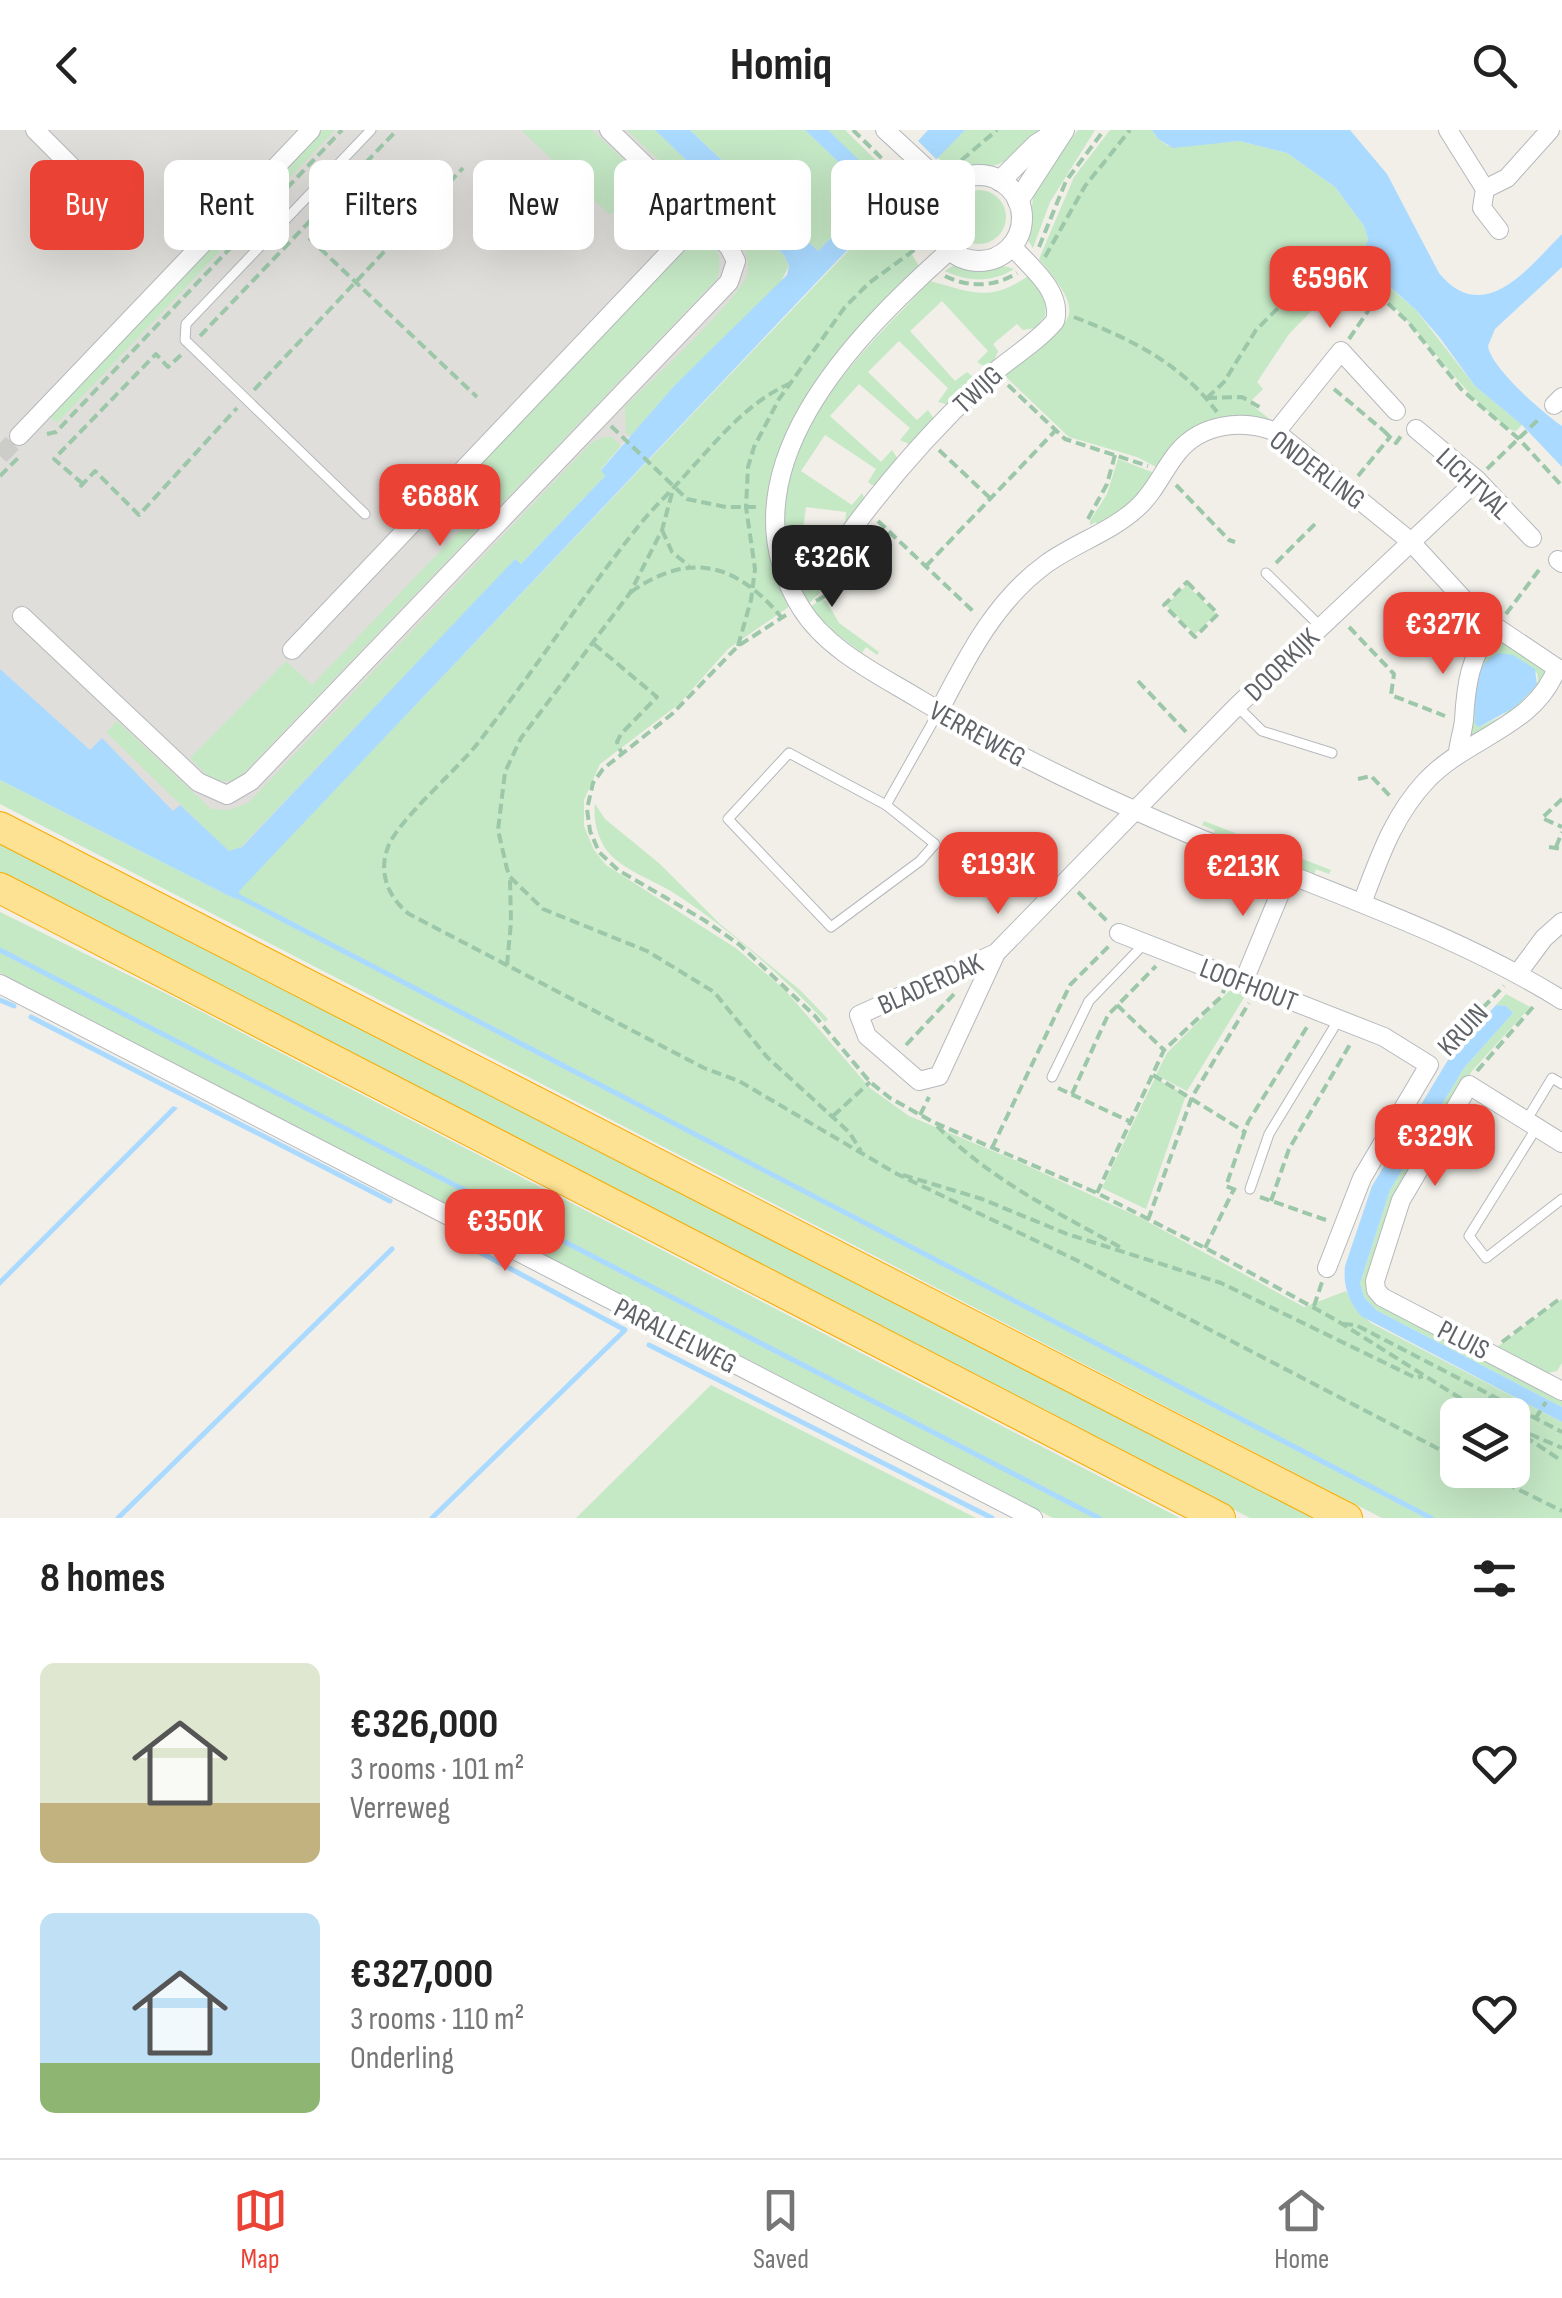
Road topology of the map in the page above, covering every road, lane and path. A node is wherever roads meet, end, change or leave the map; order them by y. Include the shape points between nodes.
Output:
1 (35, 130) edge
2 (310, 130) edge
3 (342, 130) edge
4 (371, 130) edge
5 (608, 130) edge
6 (853, 130) edge
7 (886, 130) edge
8 (997, 130) edge
9 (1062, 130) edge
10 (1104, 130) edge
11 (1130, 130) edge
12 (1448, 130) edge
13 (1550, 130) edge
14 (65, 160) edge
15 (639, 160) edge
16 (884, 160) edge
17 (918, 160) edge
18 (957, 160) edge
19 (463, 168) dead end
20 (975, 176) edge
21 (1000, 181) junction
22 (1485, 189) junction
23 (1018, 201) junction
24 (1499, 230) dead end
25 (1011, 246) junction
26 (322, 250) edge
27 (672, 250) edge
28 (730, 250) edge
29 (950, 250) joint
30 (1028, 264) junction
31 (357, 284) junction
32 (1379, 294) junction
33 (1058, 310) junction
34 (1341, 351) junction
35 (994, 372) junction
36 (1320, 378) junction
37 (1224, 382) junction
38 (791, 383) dead end
39 (1234, 396) junction
40 (477, 397) dead end
41 (1206, 398) junction
42 (246, 399) junction
43 (1558, 401) edge
44 (1396, 416) joint
45 (1224, 425) junction
46 (1280, 428) junction
47 (1056, 430) junction
48 (1410, 430) joint
49 (1384, 431) junction
50 (39, 436) dead end
51 (622, 437) dead end
52 (1390, 437) junction
53 (927, 438) junction
54 (1520, 438) junction
55 (23, 442) joint
56 (1115, 455) junction
57 (0, 476) edge
58 (1162, 476) junction
59 (1477, 480) junction
60 (1562, 486) edge
61 (80, 488) dead end
62 (674, 488) junction
63 (1347, 490) junction
64 (990, 498) junction
65 (775, 507) junction
66 (866, 510) junction
67 (365, 514) dead end
68 (1316, 524) dead end
69 (662, 530) junction
70 (848, 536) joint
71 (1532, 538) dead end
72 (1410, 541) junction
73 (1235, 542) dead end
74 (1082, 543) junction
75 (1554, 563) edge
76 (690, 566) junction
77 (926, 566) junction
78 (1266, 573) joint
79 (630, 593) junction
80 (828, 594) dead end
81 (1335, 612) junction
82 (22, 616) dead end
83 (782, 618) dead end
84 (1178, 622) joint
85 (987, 624) junction
86 (1320, 626) junction
87 (1493, 627) junction
88 (594, 644) junction
89 (292, 650) dead end
90 (1560, 666) edge
91 (1138, 681) dead end
92 (1237, 706) junction
93 (939, 712) junction
94 (1464, 724) junction
95 (1200, 746) junction
96 (1458, 752) junction
97 (622, 754) dead end
98 (1332, 754) dead end
99 (1358, 779) dead end
100 (1562, 799) edge
101 (886, 805) junction
102 (1404, 810) junction
103 (1136, 813) junction
104 (0, 827) edge
105 (1562, 830) edge
106 (935, 844) junction
107 (1556, 848) edge
108 (1288, 874) junction
109 (510, 877) junction
110 (1044, 884) dead end
111 (0, 888) edge
112 (1078, 892) dead end
113 (1362, 903) junction
114 (1562, 922) edge
115 (1119, 933) junction
116 (1144, 944) junction
117 (996, 953) junction
118 (1169, 953) junction
119 (507, 965) junction
120 (1518, 972) junction
121 (1244, 982) junction
122 (0, 984) edge
123 (954, 994) dead end
124 (1562, 1000) edge
125 (1117, 1005) junction
126 (1533, 1007) dead end
127 (1339, 1019) junction
128 (1361, 1027) junction
129 (1164, 1050) junction
130 (891, 1059) junction
131 (1428, 1065) junction
132 (1028, 1074) junction
133 (1153, 1075) junction
134 (1038, 1078) dead end
135 (1051, 1080) joint
136 (870, 1082) dead end
137 (1562, 1084) edge
138 (1469, 1085) junction
139 (1072, 1094) junction
140 (1192, 1098) junction
141 (832, 1116) junction
142 (933, 1122) dead end
143 (1131, 1122) junction
144 (1532, 1124) junction
145 (1244, 1132) dead end
146 (1562, 1143) edge
147 (992, 1148) dead end
148 (862, 1155) junction
149 (897, 1174) junction
150 (1250, 1188) dead end
151 (1234, 1189) dead end
152 (1097, 1193) dead end
153 (1562, 1199) edge
154 (1271, 1201) dead end
155 (1148, 1220) dead end
156 (1205, 1248) dead end
157 (1128, 1252) junction
158 (1326, 1268) joint
159 (1562, 1296) edge
160 (1313, 1308) dead end
161 (1342, 1324) dead end
162 (1488, 1352) junction
163 (1423, 1376) dead end
164 (1556, 1394) edge
165 (1491, 1396) joint
166 (1536, 1417) junction
167 (1562, 1432) edge
168 (1530, 1435) edge
169 (1530, 1440) edge
170 (1562, 1448) edge
171 (1440, 1450) edge
172 (1562, 1461) edge
173 (1515, 1488) edge
174 (1562, 1511) edge
175 (1033, 1518) edge
176 (1220, 1518) edge
177 (1347, 1518) edge

1 - 14 street
2 - 55 street
3 - 50 path via 56,432
4 - 42 lane via 186,324 184,340
5 - 15 street
6 - 16 path
7 - 17 street
8 - 18 path
9 - 21 street
9 - 23 street
10 - 30 path via 1066,181
11 - 30 path via 1085,186 1044,258
12 - 22 street
13 - 22 street via 1506,178
19 - 31 path
20 - 21 street
21 - 23 street
22 - 24 street via 1482,208
23 - 25 street via 1020,228
25 - 29 street via 982,260
25 - 30 street
26 - 31 path
27 - 89 street
28 - 82 street via 736,261 729,282 251,781 227,795 198,782
29 - 65 street, VERREWEG via 878,322 809,406 778,480
30 - 33 street
31 - 40 path
31 - 42 path
32 - 34 path
32 - 37 path via 1316,254
32 - 54 path via 1461,388
33 - 35 street, TWIJG via 1047,330
33 - 41 path via 1178,368
34 - 36 street
34 - 44 street
35 - 47 path
35 - 53 street, TWIJG
36 - 46 street
36 - 49 path
37 - 39 path
37 - 41 path
38 - 62 path via 742,415
39 - 41 path
39 - 46 path via 1249,399
41 - 45 path
42 - 61 path via 139,515 95,472
42 - 67 lane
43 - 54 path
44 - 49 path
45 - 46 street, ONDERLING
45 - 58 street via 1182,447
46 - 63 street, ONDERLING
47 - 56 path via 1078,445
47 - 64 path
48 - 52 path via 1396,443
48 - 59 street, LICHTVAL
49 - 52 path
51 - 62 path
52 - 63 path
53 - 64 path
53 - 66 street, TWIJG
54 - 59 path
54 - 60 path
55 - 57 path
56 - 58 path
56 - 74 path
58 - 73 path
58 - 74 street via 1137,508
59 - 71 street, LICHTVAL
59 - 72 street, DOORKIJK
62 - 65 path via 706,504
62 - 69 path
62 - 119 path via 622,547 476,745 389,844 386,883 400,907
63 - 72 street, ONDERLING
64 - 77 path
65 - 93 street, VERREWEG via 785,571 814,625
66 - 70 street, TWIJG
66 - 77 path
68 - 78 path
69 - 76 path via 672,552
69 - 79 path
70 - 80 path via 854,542
72 - 81 street, DOORKIJK
72 - 87 street, ONDERLING
74 - 85 street via 1021,584
75 - 87 path
76 - 79 path
76 - 83 path via 738,576
77 - 85 path
78 - 86 lane
79 - 88 path
81 - 86 street, DOORKIJK
81 - 94 path via 1394,674 1390,695
84 - 84 path via 1164,605 1186,582 1218,614 1196,637
85 - 93 street
86 - 92 street, DOORKIJK
87 - 90 street, ONDERLING
87 - 94 street via 1467,676
88 - 97 path via 657,696 621,734
88 - 109 path via 521,738 505,772 498,830
90 - 96 street, ONDERLING via 1535,706
91 - 95 path
92 - 95 street, DOORKIJK
92 - 98 lane via 1262,731
93 - 101 lane
93 - 103 street, VERREWEG
94 - 96 street
95 - 103 street, DOORKIJK
96 - 102 street, ONDERLING
99 - 102 path via 1370,776
100 - 105 path via 1542,818
101 - 106 lane
101 - 106 lane via 789,754 728,819 831,927
102 - 113 street, ONDERLING
103 - 108 street, VERREWEG
103 - 117 street, BLADERDAK
104 - 177 highway
105 - 107 path
106 - 110 path via 980,854
108 - 113 street, VERREWEG
108 - 121 street
109 - 119 path
109 - 141 path via 543,909 647,951 714,992 767,1057
111 - 176 highway
112 - 115 path
113 - 120 street, VERREWEG
114 - 120 street
115 - 116 street, LOOFHOUT
115 - 132 path via 1070,985
116 - 118 street, LOOFHOUT
116 - 135 lane via 1089,1001
117 - 130 street, BLADERDAK via 939,1076 919,1082
117 - 130 street, BLADERDAK via 859,1015 867,1036
118 - 121 street, LOOFHOUT
118 - 125 path
119 - 148 path via 739,1081
120 - 124 street, VERREWEG
120 - 131 path, KRUIN
121 - 127 street, LOOFHOUT
121 - 129 path
121 - 140 path
122 - 175 street, PARALLELWEG
123 - 130 path, BLADERDAK
125 - 129 path
125 - 139 path
126 - 138 path
127 - 128 street, LOOFHOUT
127 - 150 lane via 1269,1134
128 - 131 street, LOOFHOUT
128 - 154 path via 1288,1149
129 - 133 path
131 - 158 street, KRUIN via 1362,1178
132 - 134 path
132 - 147 path
133 - 140 path
133 - 143 path
135 - 139 path
136 - 141 path
137 - 144 lane via 1552,1078
138 - 144 street
138 - 162 street, PLUIS via 1402,1200 1375,1281 1382,1298
139 - 143 path
140 - 145 path
140 - 155 path
141 - 148 path
142 - 157 path via 1027,1198
143 - 152 path
144 - 146 street
144 - 153 lane via 1470,1236 1486,1258
148 - 149 path
149 - 157 path
149 - 171 path
151 - 156 path
157 - 163 path via 1221,1284
158 - 160 path
159 - 162 path
161 - 165 path via 1356,1325
162 - 164 street, PLUIS
164 - 166 path
165 - 166 path
166 - 167 path
168 - 170 path
169 - 172 path
173 - 174 path

